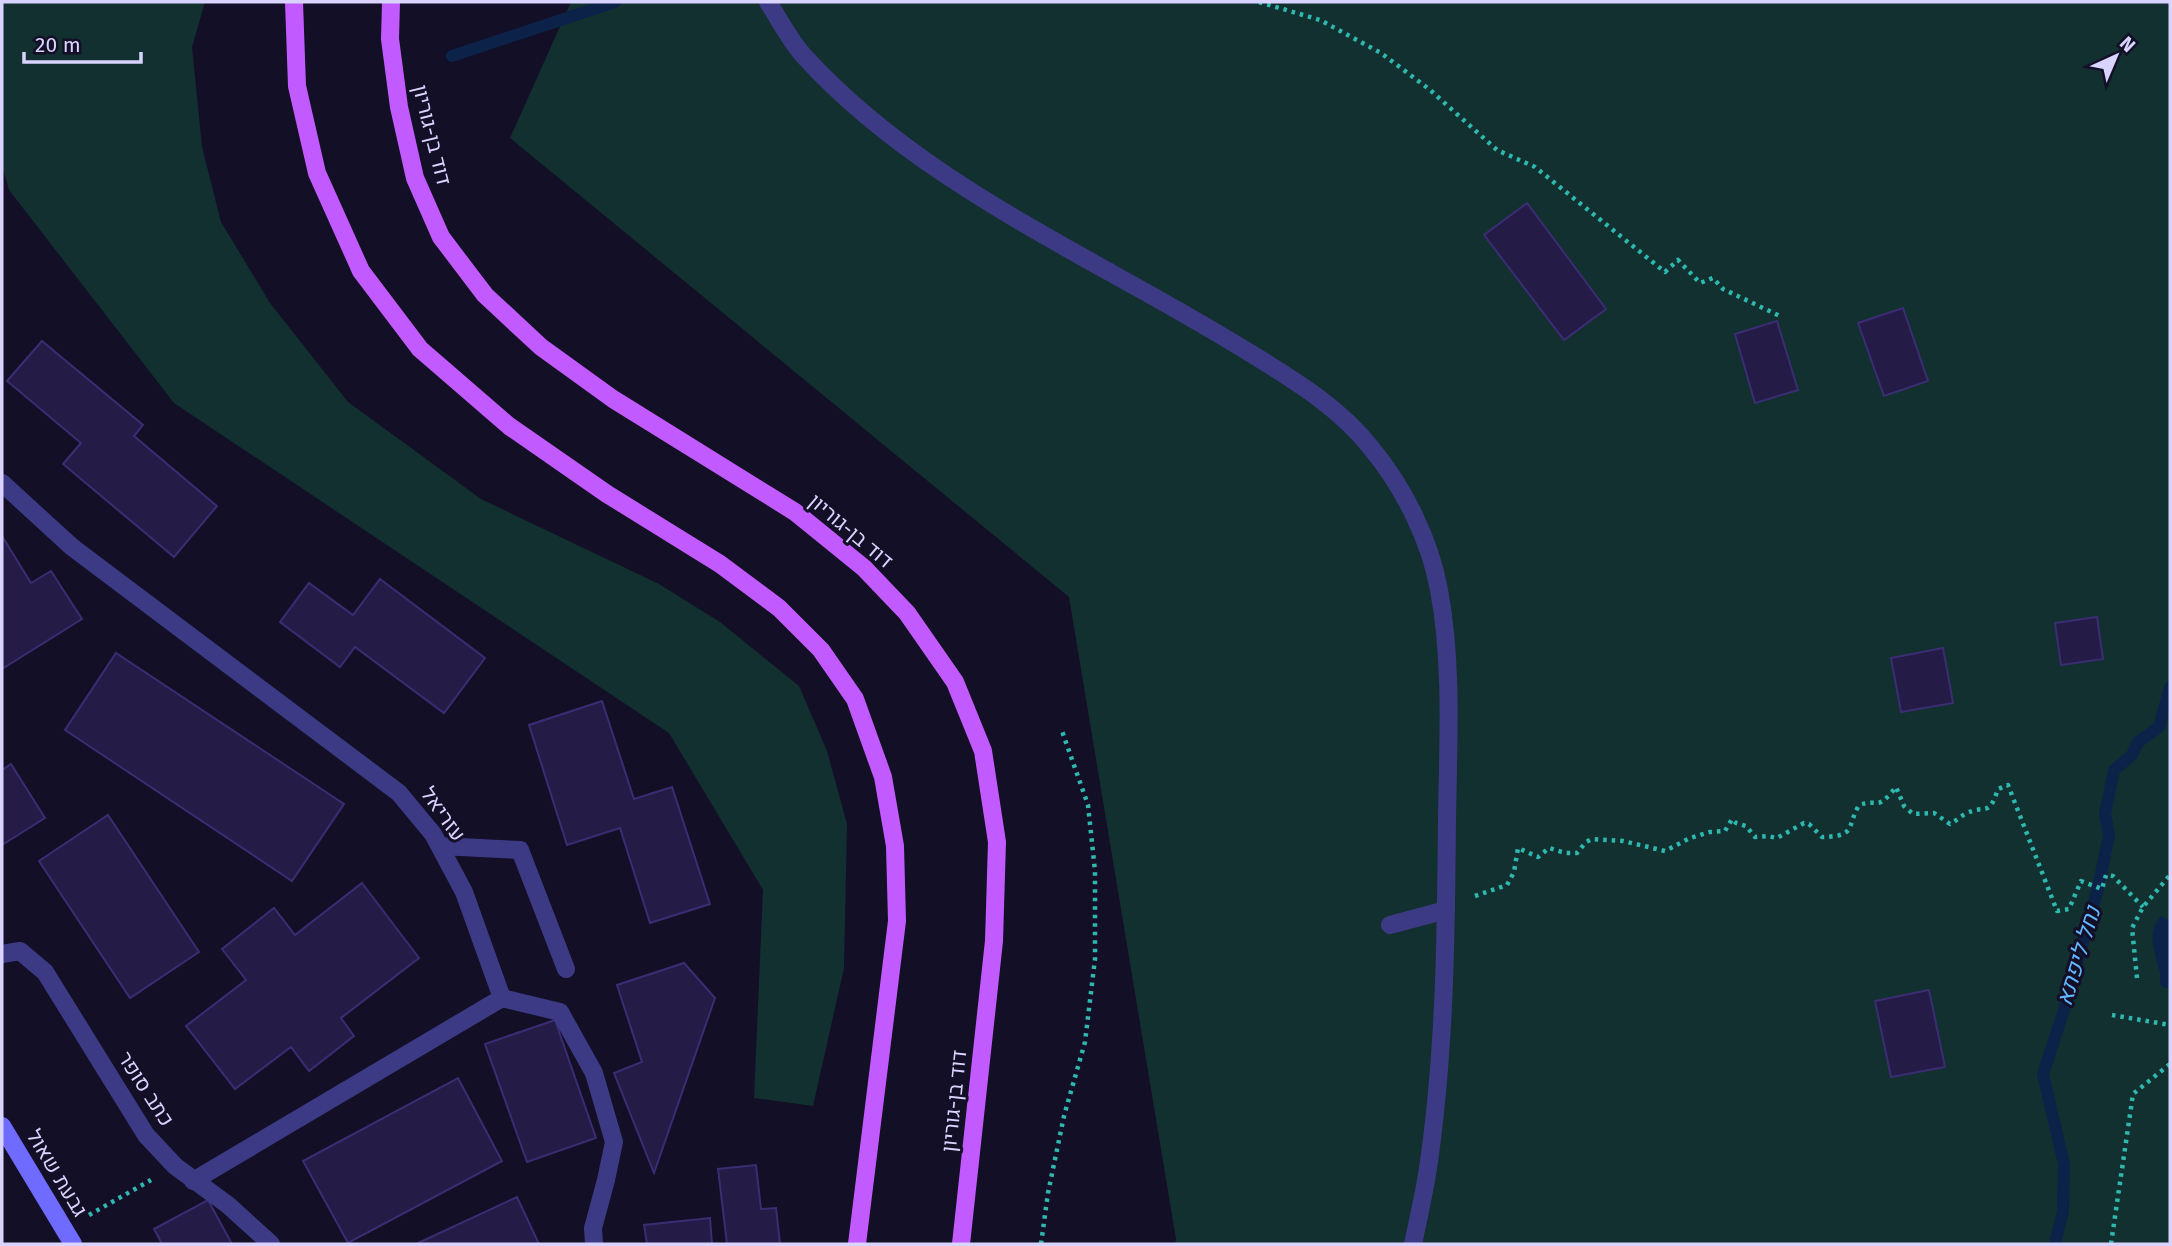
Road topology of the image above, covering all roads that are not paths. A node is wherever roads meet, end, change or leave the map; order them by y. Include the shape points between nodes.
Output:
1 (294, 2) edge
2 (391, 2) edge
3 (768, 2) edge
4 (2, 482) edge
5 (440, 846) junction
6 (1446, 902) junction
7 (1390, 925) dead end
8 (2, 954) edge
9 (566, 969) dead end
10 (502, 998) junction
11 (2, 1126) edge
12 (193, 1181) junction
13 (68, 1236) edge
14 (271, 1244) edge
15 (594, 1244) edge
16 (858, 1244) edge
17 (961, 1244) edge
18 (1413, 1244) edge

1 - 16 main road via 297,86 317,173 361,271 421,349 509,426 720,564 779,608 821,650 855,699 884,777 895,846 897,921
2 - 17 main road, דוד בן-גוריון via 390,38 399,107 415,177 441,237 485,295 541,347 613,399 795,512 864,568 907,613 955,682 983,751 997,842 994,941
3 - 6 street via 800,52 839,90 959,185 1290,377 1338,412 1372,448 1424,538 1439,588 1448,727
4 - 5 street, עזריאל via 72,547 399,793
5 - 9 street via 520,850
5 - 10 street, עזריאל via 464,892
6 - 7 street
6 - 18 street via 1442,1037 1427,1175
8 - 12 street, כתב סופר via 20,951 45,972 146,1135
10 - 12 street
10 - 15 street via 560,1012 594,1073 614,1142 593,1228
11 - 13 street, גבעת שאול
12 - 14 street, כתב סופר

